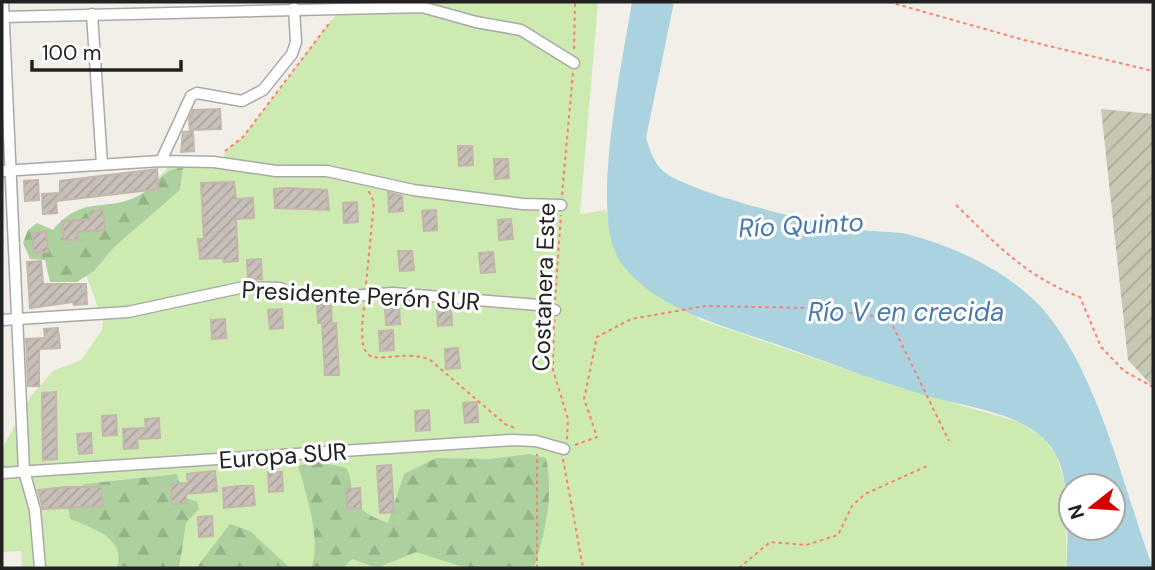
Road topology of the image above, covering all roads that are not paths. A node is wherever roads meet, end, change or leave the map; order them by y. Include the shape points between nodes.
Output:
1 (3, 2) edge
2 (298, 5) edge
3 (169, 6) edge
4 (92, 14) junction
5 (2, 17) edge
6 (574, 64) road end
7 (161, 161) junction
8 (102, 164) junction
9 (6, 170) edge
10 (561, 205) road end
11 (555, 310) road end
12 (16, 318) junction
13 (2, 320) edge
14 (564, 449) road end
15 (24, 471) junction
16 (2, 472) edge
17 (40, 568) edge

1 - 5 street
2 - 3 street
2 - 6 street via 422,7 521,30
2 - 7 street via 292,54 263,90 242,101 197,93 191,96
3 - 4 street
4 - 5 street
4 - 8 street
5 - 9 street
7 - 8 street
7 - 10 street via 327,171 413,190
8 - 9 street
9 - 12 street
11 - 12 street, Presidente Perón SUR via 393,293 323,298 293,295 280,288 244,287 128,312
12 - 13 street, Presidente Perón SUR
12 - 15 street
14 - 15 street, Europa SUR via 512,440
15 - 16 street, Europa SUR
15 - 17 street via 35,510

